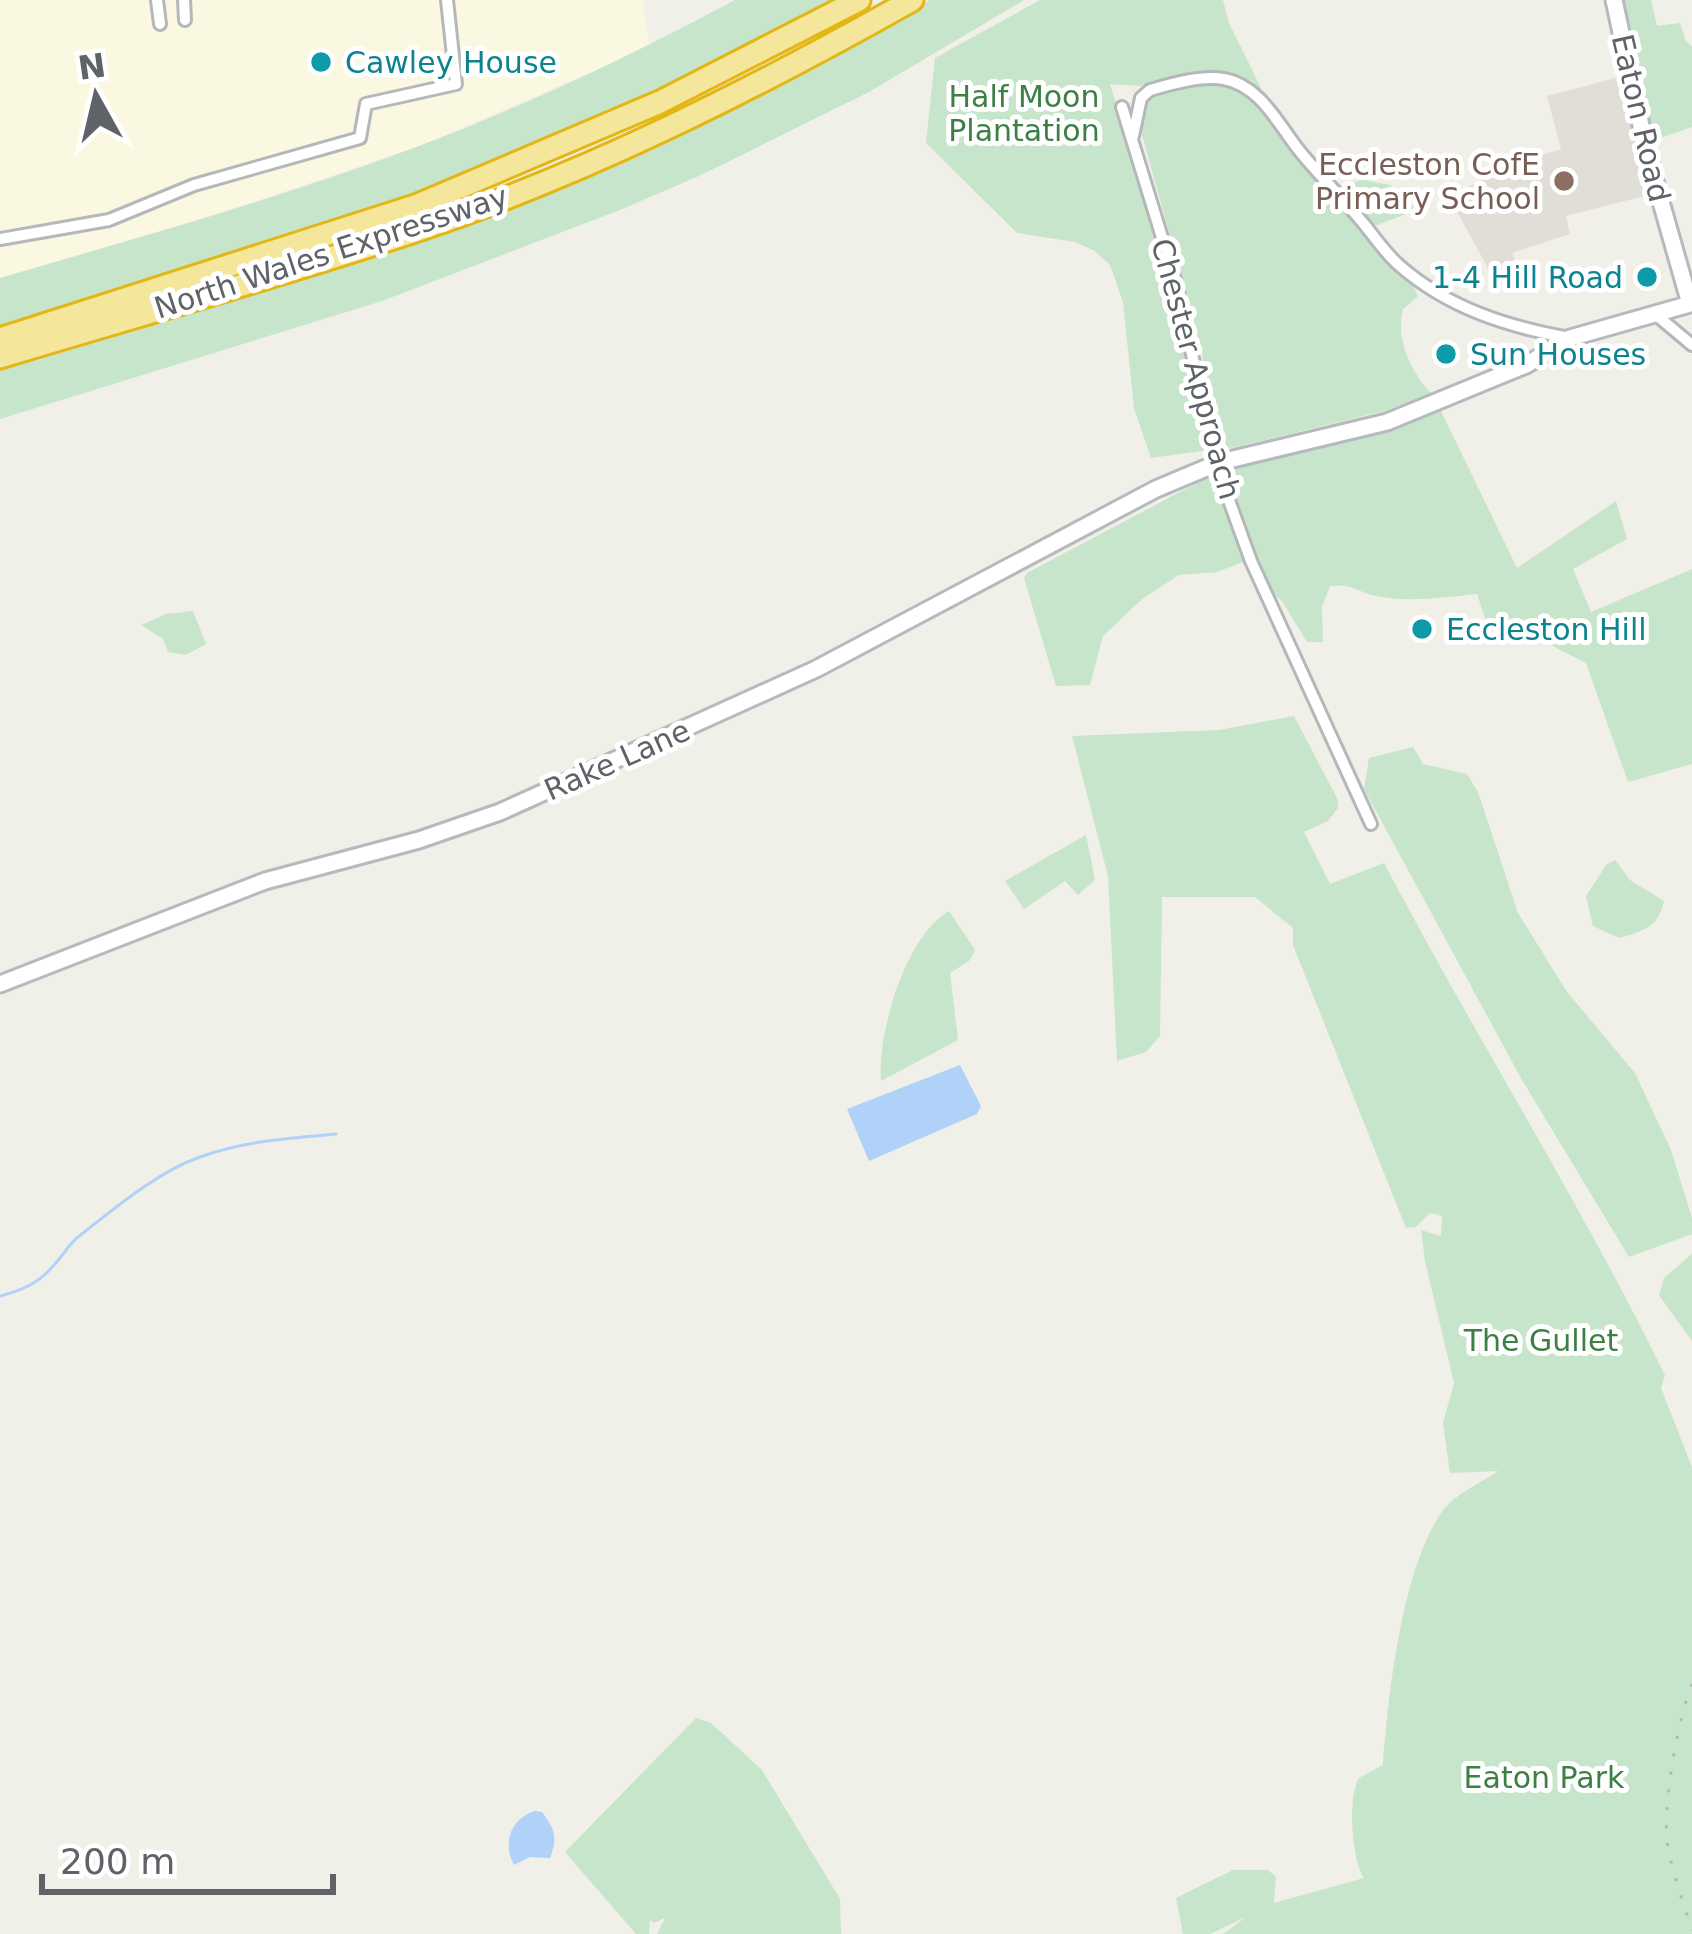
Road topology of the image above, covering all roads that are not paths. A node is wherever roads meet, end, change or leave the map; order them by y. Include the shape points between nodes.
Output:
1 (157, 0) edge
2 (184, 0) edge
3 (447, 0) edge
4 (859, 0) edge
5 (912, 0) edge
6 (1613, 0) edge
7 (185, 20) dead end
8 (160, 24) dead end
9 (1122, 107) dead end
10 (1132, 139) junction
11 (0, 239) edge
12 (1691, 304) edge
13 (1654, 314) junction
14 (1570, 338) junction
15 (0, 339) edge
16 (1692, 345) edge
17 (0, 357) edge
18 (1233, 459) dead end
19 (1206, 468) dead end
20 (1371, 824) dead end
21 (0, 984) edge

1 - 8 street
2 - 7 street
3 - 11 street via 456,84 366,104 360,138 194,185 109,220
4 - 15 highway, North Wales Expressway via 660,102 418,205
5 - 17 highway, North Wales Expressway via 810,57 508,196
6 - 12 street, Eaton Road
9 - 10 street, Chester Approach
10 - 14 street via 1150,90 1224,79 1247,89 1404,270 1479,313
10 - 20 street, Chester Approach via 1177,283 1218,470
12 - 13 street
13 - 14 street
13 - 16 street
14 - 18 street via 1526,365 1387,422
19 - 21 street, Rake Lane via 816,669 507,809 265,881

